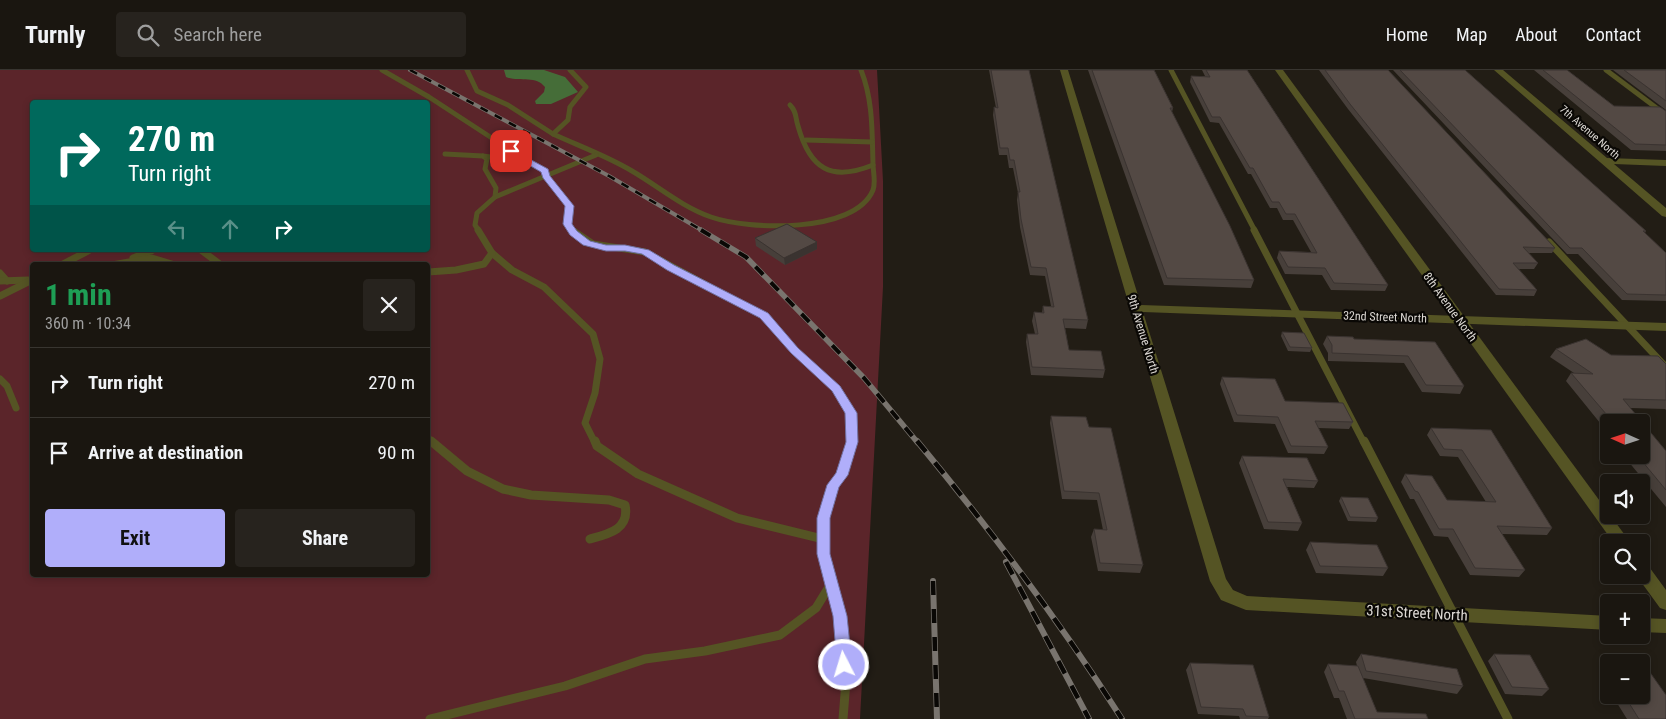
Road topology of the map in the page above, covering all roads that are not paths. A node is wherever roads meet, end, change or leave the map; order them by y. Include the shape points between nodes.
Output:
1 (382, 70) edge
2 (467, 70) edge
3 (570, 70) edge
4 (861, 70) edge
5 (1064, 70) edge
6 (1171, 70) edge
7 (1279, 70) edge
8 (1498, 70) edge
9 (1606, 70) edge
10 (790, 105) dead end
11 (1666, 115) edge
12 (553, 134) junction
13 (806, 140) junction
14 (872, 142) junction
15 (445, 154) dead end
16 (596, 155) junction
17 (483, 156) junction
18 (1604, 161) junction
19 (528, 162) junction
20 (1666, 163) edge
21 (873, 165) junction
22 (546, 176) junction
23 (495, 197) junction
24 (1666, 214) edge
25 (1541, 233) edge
26 (86, 252) edge
27 (148, 252) edge
28 (203, 252) edge
29 (492, 253) junction
30 (67, 262) edge
31 (124, 262) edge
32 (127, 262) edge
33 (170, 262) edge
34 (217, 262) edge
35 (430, 272) edge
36 (0, 273) edge
37 (30, 280) edge
38 (4, 281) edge
39 (30, 281) edge
40 (0, 296) edge
41 (1135, 308) junction
42 (1298, 314) junction
43 (1460, 320) junction
44 (1628, 326) junction
45 (1666, 327) edge
46 (1666, 367) edge
47 (0, 379) edge
48 (16, 408) dead end
49 (430, 440) edge
50 (1616, 534) edge
51 (590, 539) dead end
52 (824, 539) junction
53 (1650, 581) edge
54 (832, 582) junction
55 (1227, 595) joint
56 (1666, 602) edge
57 (1454, 615) junction
58 (1600, 623) edge
59 (1650, 625) edge
60 (1666, 626) edge
61 (430, 719) edge
62 (843, 719) edge
63 (1508, 719) edge

1 - 19 lane
2 - 12 lane via 477,91 508,105
3 - 12 lane via 586,86 569,106 568,120
4 - 14 lane via 868,85
5 - 41 street, 9th Avenue North
6 - 42 lane
7 - 43 street, 8th Avenue North
8 - 18 street, 7th Avenue North
9 - 11 lane
10 - 13 lane via 796,111 798,126
12 - 16 lane
13 - 14 lane
13 - 21 lane via 812,159 828,172 853,173
14 - 21 lane
15 - 17 lane
16 - 21 lane via 623,166 673,198 712,217 758,225 808,224 848,215 866,202 873,189
16 - 22 lane
17 - 19 lane
17 - 23 lane via 486,159 485,169 496,188
18 - 20 street
18 - 24 street, 7th Avenue North
19 - 22 lane via 545,171
22 - 23 lane
22 - 52 lane via 570,206 567,224 586,243 645,252 764,316 794,350 836,389 851,413 852,442 842,475 833,485 824,518
23 - 29 lane via 475,217 479,234
25 - 44 lane
26 - 30 lane
27 - 31 lane
28 - 34 lane
29 - 35 lane via 484,264
29 - 52 lane via 512,270 544,286 593,334 600,359 586,423 597,446 638,474 737,518
32 - 33 lane via 149,258
36 - 38 lane
37 - 38 lane
39 - 40 lane
41 - 42 street, 32nd Street North
41 - 55 street, 9th Avenue North via 1218,581
42 - 43 street, 32nd Street North
42 - 57 lane
43 - 44 street, 32nd Street North
43 - 50 street, 8th Avenue North
44 - 45 street, 32nd Street North
44 - 46 lane
47 - 48 lane via 7,386
49 - 51 lane via 455,464 515,492 586,500 603,498 624,505 628,512 625,523 618,530
52 - 54 lane via 824,554
53 - 56 street
54 - 61 lane via 816,608 780,635 705,651 645,659 565,686
54 - 62 lane via 840,616 846,681
55 - 57 street, 31st Street North via 1246,603
57 - 58 street, 31st Street North
57 - 63 lane
59 - 60 street

